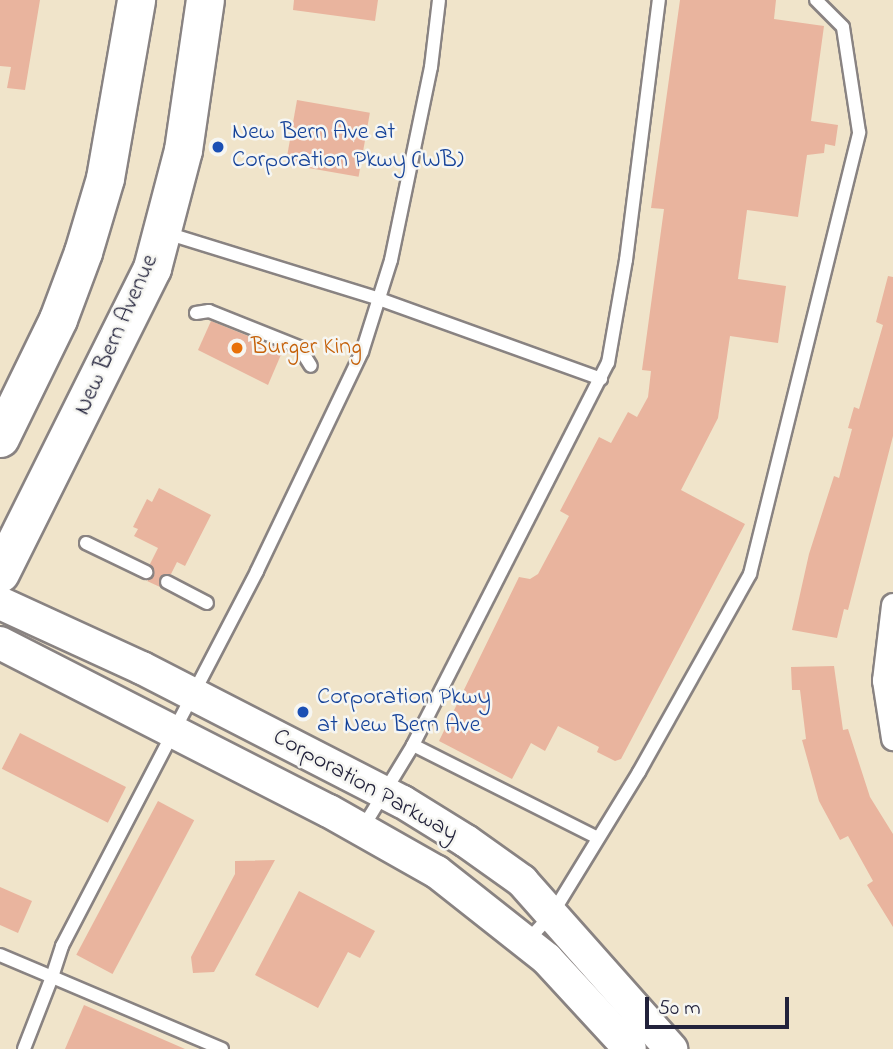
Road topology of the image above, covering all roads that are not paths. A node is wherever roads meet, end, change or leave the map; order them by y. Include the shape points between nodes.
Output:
1 (136, 0) edge
2 (205, 0) edge
3 (439, 0) edge
4 (659, 0) edge
5 (816, 0) edge
6 (162, 231) junction
7 (379, 299) junction
8 (196, 313) dead end
9 (311, 366) dead end
10 (601, 379) junction
11 (0, 438) edge
12 (86, 543) dead end
13 (146, 572) dead end
14 (0, 573) edge
15 (167, 582) dead end
16 (0, 603) edge
17 (207, 603) dead end
18 (893, 605) edge
19 (0, 643) edge
20 (193, 696) junction
21 (174, 732) junction
22 (893, 738) edge
23 (413, 745) junction
24 (381, 792) junction
25 (362, 829) junction
26 (598, 838) junction
27 (552, 914) junction
28 (527, 942) junction
29 (0, 955) edge
30 (52, 977) junction
31 (24, 1049) edge
32 (222, 1049) edge
33 (630, 1049) edge
34 (671, 1049) edge

1 - 11 main road via 105,178 83,252 58,319
2 - 6 main road, New Bern Avenue via 184,150
3 - 7 lane via 426,95
4 - 10 lane via 626,260 608,363
5 - 26 lane via 843,27 859,132 750,574
6 - 7 lane
6 - 14 main road, New Bern Avenue via 152,268 99,381
7 - 10 lane
7 - 20 lane via 362,352 318,449
8 - 9 lane via 209,311 299,347
10 - 23 lane
12 - 13 lane
15 - 17 lane
16 - 20 main road, Corporation Parkway
18 - 22 street via 884,680
19 - 21 main road, Corporation Parkway
20 - 21 lane
20 - 24 main road, Corporation Parkway
21 - 25 main road, Corporation Parkway
21 - 30 lane via 67,936
23 - 24 lane
23 - 26 lane
24 - 25 lane
24 - 27 main road, Corporation Parkway via 496,861
25 - 28 main road, Corporation Parkway via 467,892
26 - 27 lane
27 - 28 lane
27 - 34 main road, Corporation Parkway
28 - 33 main road, Corporation Parkway via 573,984
29 - 30 lane
30 - 31 lane
30 - 32 lane

